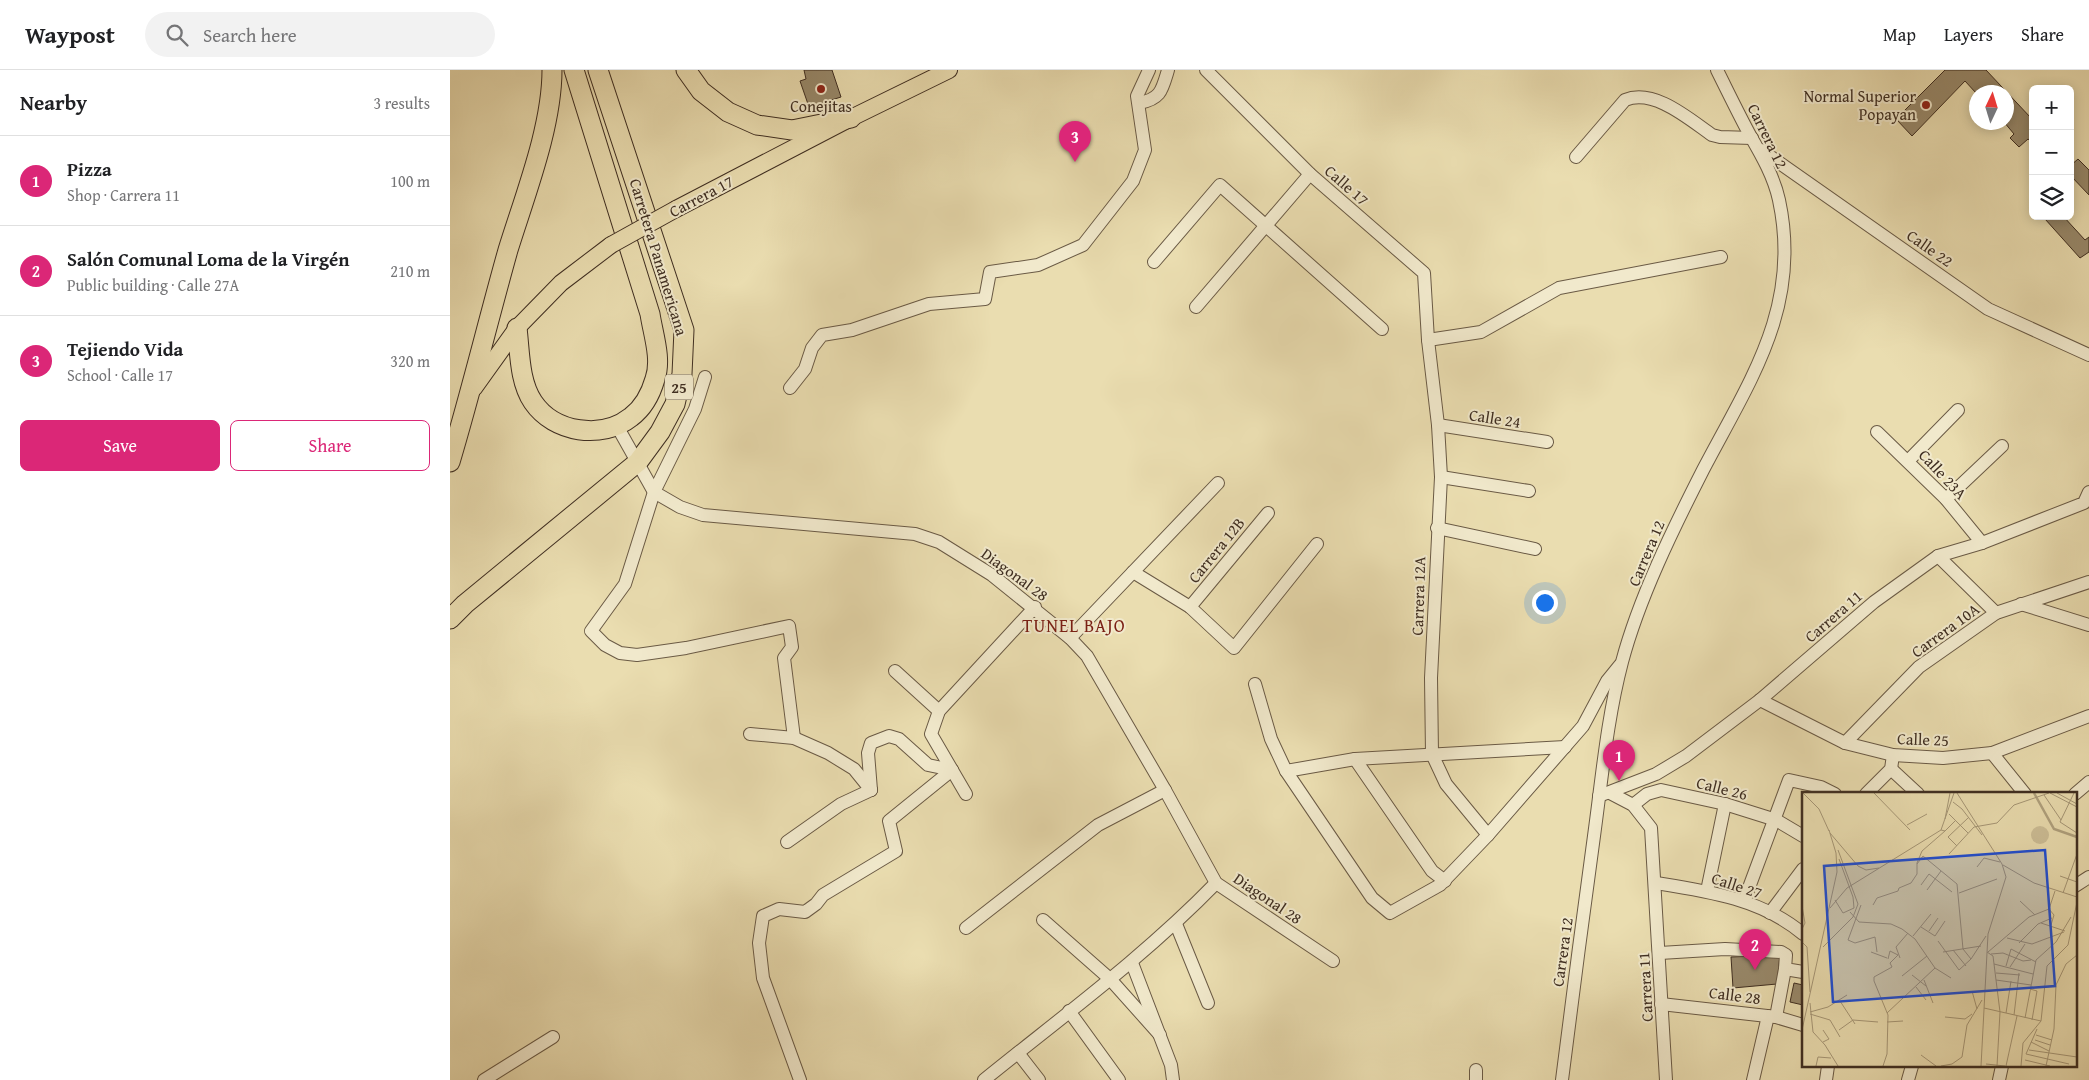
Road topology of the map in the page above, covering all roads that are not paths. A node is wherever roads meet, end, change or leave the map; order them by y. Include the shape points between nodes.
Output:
1 (552, 70) edge
2 (574, 70) edge
3 (598, 70) edge
4 (686, 70) edge
5 (949, 70) edge
6 (1148, 70) edge
7 (1168, 70) edge
8 (1206, 70) edge
9 (1717, 70) edge
10 (1139, 103) junction
11 (851, 118) junction
12 (1752, 138) junction
13 (1761, 150) junction
14 (1576, 157) dead end
15 (1310, 174) junction
16 (1266, 224) junction
17 (1721, 257) dead end
18 (1154, 262) dead end
19 (1196, 307) dead end
20 (517, 328) junction
21 (1382, 329) dead end
22 (1428, 340) junction
23 (2089, 355) edge
24 (705, 377) dead end
25 (790, 388) dead end
26 (471, 393) junction
27 (1958, 410) dead end
28 (1438, 425) junction
29 (617, 426) junction
30 (1877, 432) dead end
31 (1547, 442) dead end
32 (2002, 446) dead end
33 (1908, 460) junction
34 (450, 462) edge
35 (638, 462) junction
36 (1440, 477) junction
37 (1218, 483) dead end
38 (1529, 491) dead end
39 (654, 492) junction
40 (1946, 498) junction
41 (2087, 501) edge
42 (1268, 513) dead end
43 (1437, 528) junction
44 (1982, 543) junction
45 (1317, 544) dead end
46 (1535, 550) dead end
47 (1938, 556) junction
48 (1133, 572) junction
49 (2089, 582) edge
50 (2021, 604) junction
51 (1034, 607) junction
52 (1190, 607) junction
53 (1996, 613) junction
54 (450, 619) edge
55 (2089, 624) edge
56 (1070, 638) junction
57 (1622, 661) junction
58 (895, 671) dead end
59 (1255, 684) dead end
60 (1760, 700) junction
61 (939, 711) junction
62 (2089, 716) edge
63 (750, 734) dead end
64 (794, 738) junction
65 (1845, 744) junction
66 (1565, 747) junction
67 (1992, 753) junction
68 (1432, 754) junction
69 (1893, 754) junction
70 (1355, 760) junction
71 (952, 770) junction
72 (1892, 770) junction
73 (1286, 771) junction
74 (2089, 782) edge
75 (871, 790) junction
76 (1165, 790) junction
77 (1831, 792) edge
78 (1868, 792) edge
79 (1916, 792) edge
80 (2023, 792) edge
81 (2076, 793) edge
82 (966, 794) dead end
83 (1605, 794) junction
84 (1726, 804) junction
85 (1634, 805) junction
86 (1776, 820) junction
87 (1488, 835) junction
88 (1802, 835) edge
89 (787, 842) dead end
90 (1802, 870) edge
91 (2089, 877) edge
92 (1445, 881) junction
93 (1216, 883) junction
94 (1656, 883) junction
95 (2076, 885) edge
96 (1707, 891) junction
97 (1744, 901) junction
98 (1770, 913) junction
99 (1043, 920) dead end
100 (1176, 924) junction
101 (966, 928) dead end
102 (1802, 933) edge
103 (1660, 953) junction
104 (1333, 961) dead end
105 (1132, 963) junction
106 (1785, 969) junction
107 (1802, 972) edge
108 (1110, 979) junction
109 (1208, 1003) dead end
110 (1661, 1004) junction
111 (1068, 1011) junction
112 (1772, 1016) junction
113 (1802, 1025) edge
114 (1160, 1035) junction
115 (553, 1037) dead end
116 (1018, 1052) junction
117 (499, 1077) edge
118 (484, 1080) edge
119 (800, 1080) edge
120 (984, 1080) edge
121 (1039, 1080) edge
122 (1120, 1080) edge
123 (1173, 1080) edge
124 (1562, 1080) edge
125 (1666, 1080) edge
126 (1753, 1080) edge

1 - 26 highway via 546,124 482,342
2 - 29 highway via 650,314 657,355 656,376 648,398 632,416
3 - 35 highway, Carretera Panamericana / 25 via 684,330 682,374 675,404
4 - 11 highway via 701,91 728,112 758,125 792,130
5 - 11 main road, Carrera 17
6 - 10 street via 1137,96
7 - 10 street via 1162,92 1150,101
8 - 15 street, Calle 17
9 - 12 street, Carrera 12
10 - 25 street via 1145,150 1133,181 1083,245 1038,265 990,272 985,299 929,304 852,330 822,336 812,348 805,369
11 - 20 main road, Carrera 17, bridge via 611,245 561,283
12 - 13 street, Carrera 12
12 - 14 street via 1712,135 1672,108 1634,96 1625,100
13 - 23 street, Calle 22 via 1988,309
13 - 57 street, Carrera 12 via 1778,198 1785,247 1784,280 1777,314 1760,360 1655,571
15 - 16 street
15 - 22 street, Calle 17 via 1424,273
16 - 18 street via 1220,185
16 - 19 street
16 - 21 street
17 - 22 street via 1559,288 1481,332
20 - 26 main road, Carrera 17
20 - 29 highway via 524,383 533,402 548,418 564,427 591,432
22 - 28 street, Carrera 12A
24 - 39 street via 695,410
26 - 34 highway
27 - 33 street
28 - 31 street, Calle 24
28 - 36 street, Carrera 12A
29 - 35 street
30 - 33 street, Calle 23A
32 - 40 street
33 - 40 street, Calle 23A
35 - 39 street
35 - 54 highway, Carretera Panamericana / 25
36 - 38 street
36 - 43 street, Carrera 12A
37 - 48 street
39 - 51 street, Diagonal 28 via 680,507 703,515 916,534 939,542 992,575
39 - 64 street via 624,584 591,631 605,645 620,653 637,654 686,648 789,626 792,647 784,658
40 - 44 street, Calle 23A
41 - 44 street, Carrera 11
42 - 52 street, Carrera 12B
43 - 46 street
43 - 68 street, Carrera 12A via 1431,678
44 - 47 street, Carrera 11
45 - 52 street via 1234,648
47 - 53 street
47 - 60 street, Carrera 11 via 1874,602
48 - 52 street
48 - 56 street
49 - 50 street, Carrera 10A
50 - 53 street, Carrera 10A
50 - 55 street
51 - 56 street, Diagonal 28
51 - 61 street
53 - 65 street, Carrera 10A via 1920,667
56 - 76 street, Diagonal 28 via 1087,656
57 - 66 street via 1583,726
57 - 83 street, Carrera 12
58 - 61 street
59 - 73 street via 1271,739
60 - 65 street, Calle 25
60 - 83 street, Carrera 11 via 1686,756 1656,774
61 - 71 street via 931,734
62 - 67 street, Calle 25
63 - 64 street
64 - 75 street via 828,753 854,770
65 - 69 street, Calle 25
66 - 68 street
66 - 87 street
67 - 69 street, Calle 25 via 1943,758
67 - 80 street
68 - 70 street
68 - 87 street, Carrera 12A via 1446,784
69 - 72 street
70 - 73 street
70 - 92 street via 1432,871
71 - 75 street via 928,765 899,739 889,736 871,743 868,753
71 - 82 street
71 - 119 street via 889,820 896,850 823,894 805,912 779,909 763,916 759,943 763,978
72 - 78 street
72 - 79 street
73 - 92 street via 1372,898 1390,913
74 - 81 street
75 - 89 street via 841,804
76 - 93 street, Diagonal 28
76 - 101 street via 1098,825
77 - 86 street via 1790,780
83 - 85 street, Carrera 11
83 - 124 street, Carrera 12
84 - 85 street, Calle 26 via 1662,790 1647,794
84 - 86 street, Calle 26
84 - 96 street
85 - 94 street, Carrera 11 via 1651,828
86 - 88 street, Calle 26
86 - 97 street
87 - 92 street
90 - 98 street
91 - 95 street
93 - 100 street
93 - 104 street, Diagonal 28
94 - 96 street, Calle 27
94 - 103 street, Carrera 11
96 - 97 street, Calle 27
97 - 98 street, Calle 27
98 - 102 street, Calle 27 via 1789,922
99 - 108 street
100 - 105 street
100 - 109 street
103 - 106 street via 1725,949 1781,952 1786,955
103 - 110 street, Carrera 11
105 - 108 street
105 - 114 street
106 - 107 street
106 - 112 street
108 - 111 street
108 - 114 street
110 - 112 street, Calle 28
110 - 125 street, Carrera 11
111 - 116 street
111 - 122 street
112 - 113 street, Calle 28
112 - 126 street
114 - 123 street
115 - 117 street
116 - 120 street
116 - 121 street
117 - 118 street

